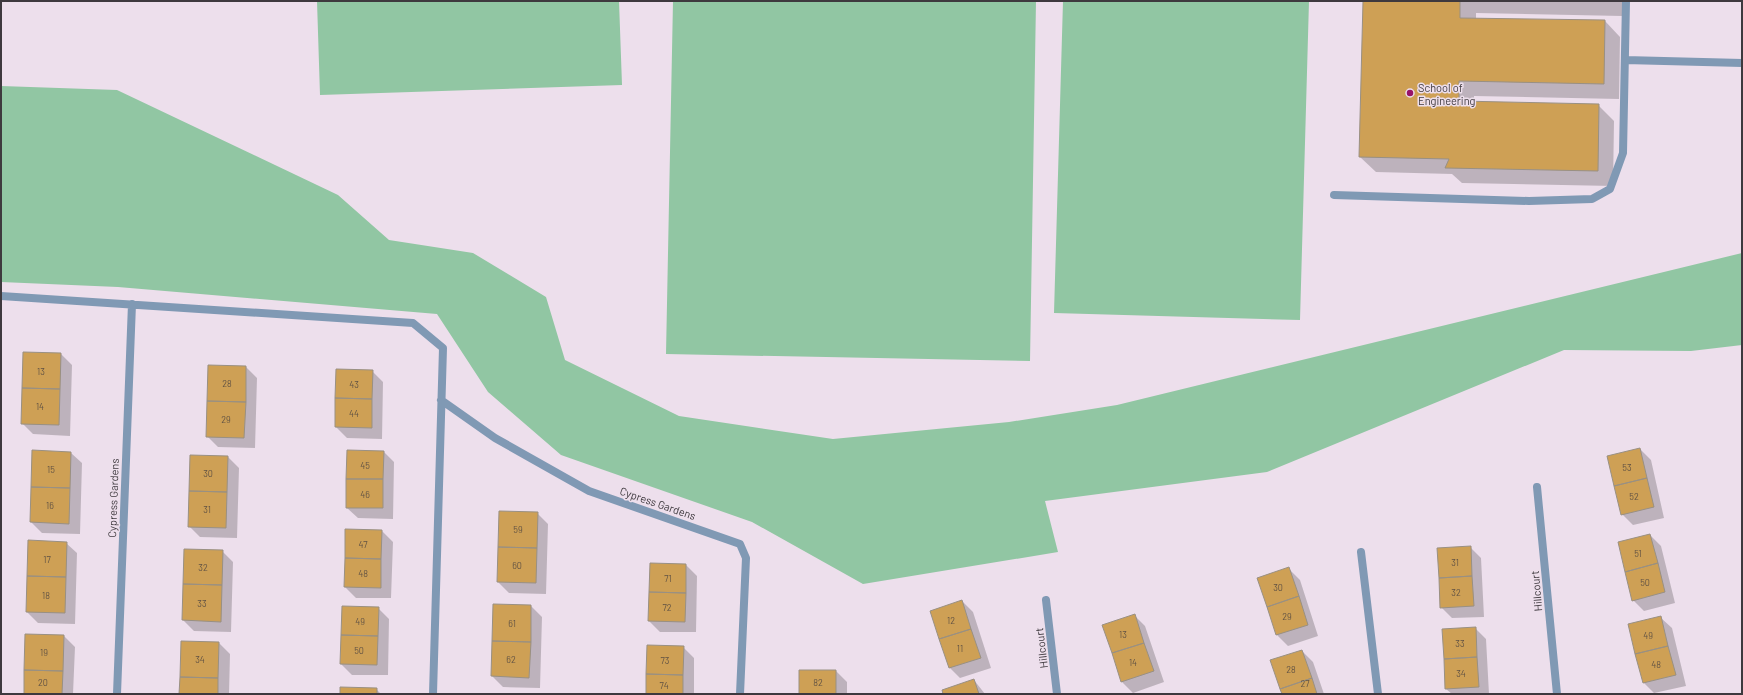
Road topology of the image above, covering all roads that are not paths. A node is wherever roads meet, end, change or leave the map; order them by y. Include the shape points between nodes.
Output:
1 (1626, 1) edge
2 (1625, 60) junction
3 (1742, 63) edge
4 (1334, 195) dead end
5 (1, 296) edge
6 (132, 304) junction
7 (441, 400) junction
8 (1537, 487) dead end
9 (1361, 552) dead end
10 (1046, 600) dead end
11 (117, 694) edge
12 (433, 694) edge
13 (740, 694) edge
14 (1057, 694) edge
15 (1378, 694) edge
16 (1557, 694) edge

1 - 2 street
2 - 3 street
2 - 4 street via 1622,152 1610,189 1592,199 1529,201
5 - 6 street
6 - 7 street via 413,323 443,348
6 - 11 street, Cypress Gardens
7 - 12 street
7 - 13 street, Cypress Gardens via 495,438 589,491 740,544 746,558
8 - 16 street, Hillcourt
9 - 15 street
10 - 14 street, Hillcourt

